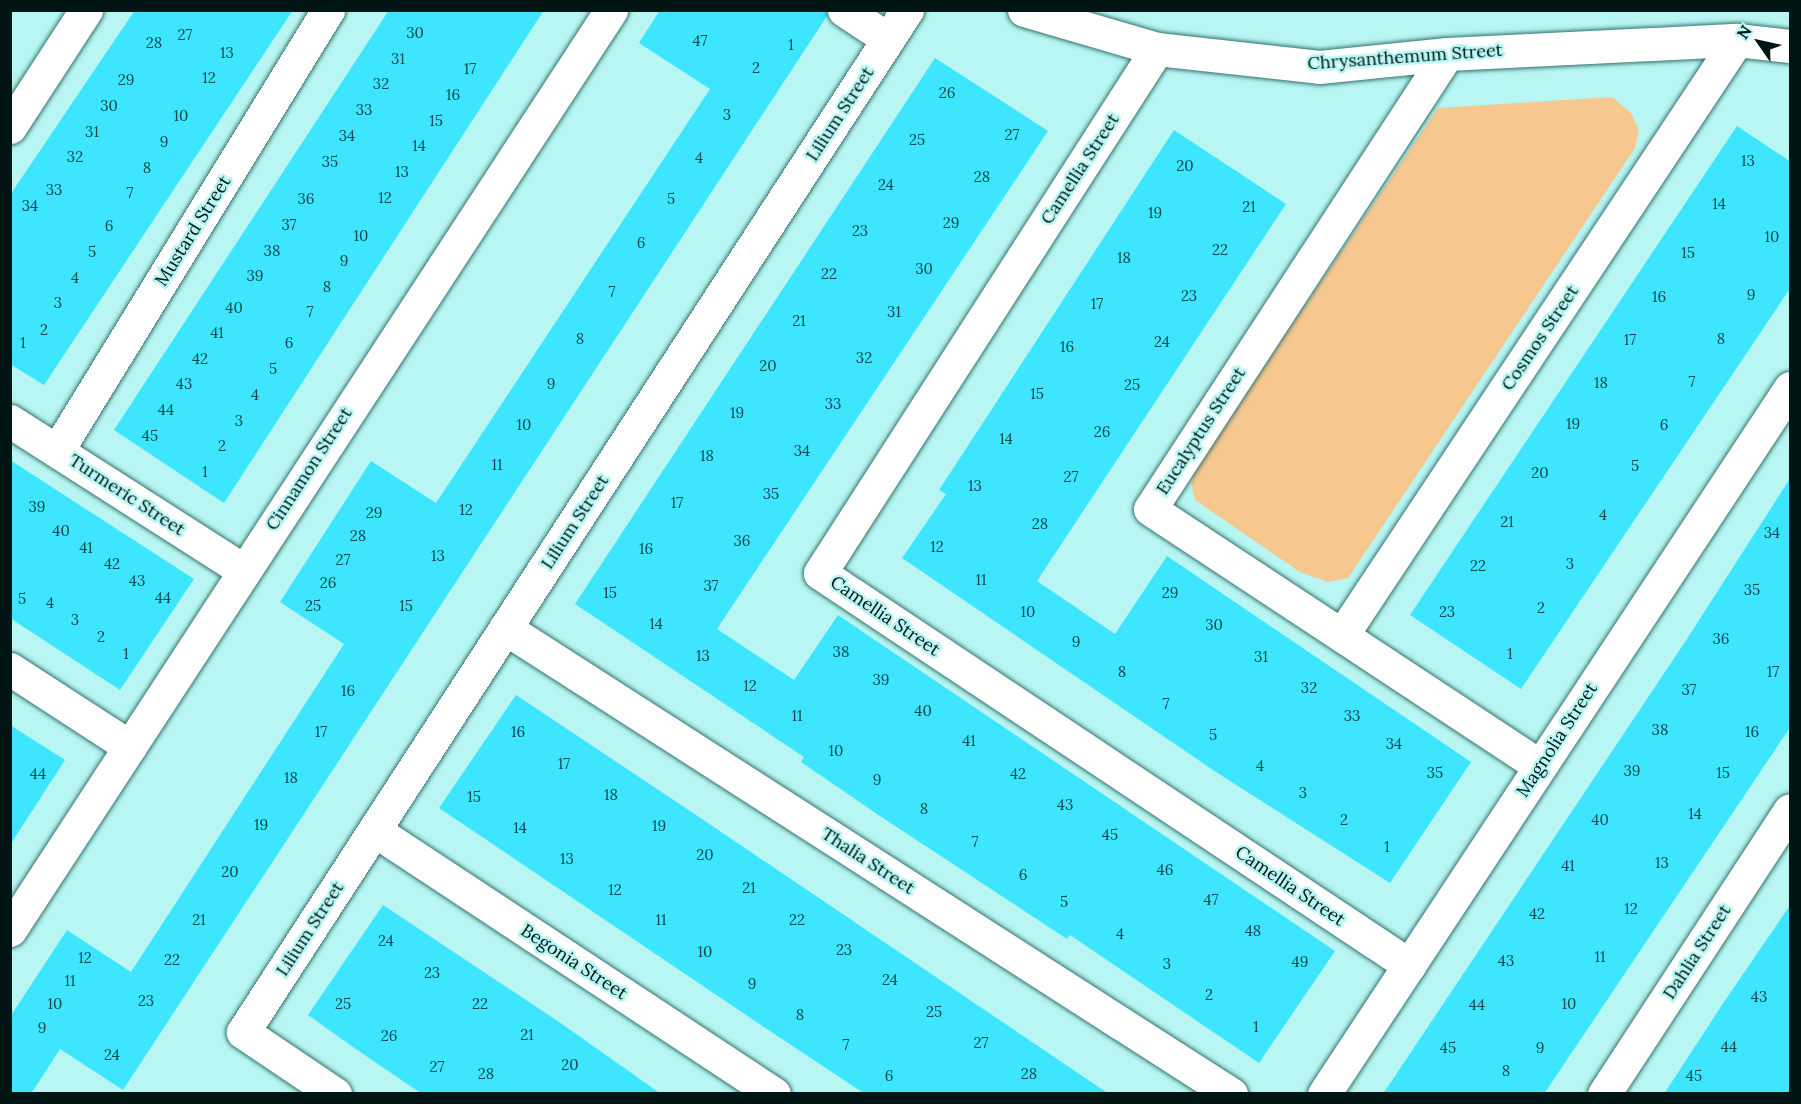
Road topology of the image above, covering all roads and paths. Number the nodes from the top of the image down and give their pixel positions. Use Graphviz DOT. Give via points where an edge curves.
graph roads {
  1 [pos="86,10"];
  2 [pos="328,10"];
  3 [pos="611,10"];
  4 [pos="844,10"];
  5 [pos="907,10"];
  6 [pos="1024,10"];
  7 [pos="888,39"];
  8 [pos="1737,40"];
  9 [pos="1791,46"];
  10 [pos="1157,49"];
  11 [pos="1447,54"];
  12 [pos="10,127"];
  13 [pos="1791,388"];
  14 [pos="10,421"];
  15 [pos="57,451"];
  16 [pos="243,570"];
  17 [pos="506,628"];
  18 [pos="1342,635"];
  19 [pos="10,669"];
  20 [pos="129,747"];
  21 [pos="1540,766"];
  22 [pos="1791,810"];
  23 [pos="374,830"];
  24 [pos="10,930"];
  25 [pos="1409,965"];
  26 [pos="336,1094"];
  27 [pos="774,1094"];
  28 [pos="1231,1094"];
  29 [pos="1324,1094"];
  30 [pos="1604,1094"];
  1 -- 12 [label="street"];
  2 -- 15 [label="street, Mustard Street"];
  3 -- 16 [label="street, Cinnamon Street"];
  4 -- 7 [label="street"];
  5 -- 7 [label="street, Lilium Street"];
  6 -- 10 [label="street, Chrysanthemum Street"];
  7 -- 17 [label="street, Lilium Street"];
  8 -- 9 [label="street, Chrysanthemum Street"];
  8 -- 11 [label="street, Chrysanthemum Street"];
  8 -- 18 [label="street, Cosmos Street"];
  10 -- 11 [label="street, Chrysanthemum Street" via="1319,67"];
  10 -- 25 [label="street, Camellia Street" via="820,573"];
  11 -- 18 [label="street, Eucalyptus Street" via="1150,509"];
  13 -- 21 [label="street, Magnolia Street"];
  14 -- 15 [label="street, Turmeric Street"];
  15 -- 16 [label="street, Turmeric Street"];
  16 -- 20 [label="street, Cinnamon Street"];
  17 -- 23 [label="street, Lilium Street"];
  17 -- 28 [label="street, Thalia Street"];
  18 -- 21 [label="street, Eucalyptus Street"];
  19 -- 20 [label="street"];
  20 -- 24 [label="street, Cinnamon Street"];
  21 -- 25 [label="street, Magnolia Street"];
  22 -- 30 [label="street, Dahlia Street"];
  23 -- 26 [label="street, Lilium Street" via="243,1032"];
  23 -- 27 [label="street, Begonia Street"];
  25 -- 29 [label="street, Magnolia Street"];
}
